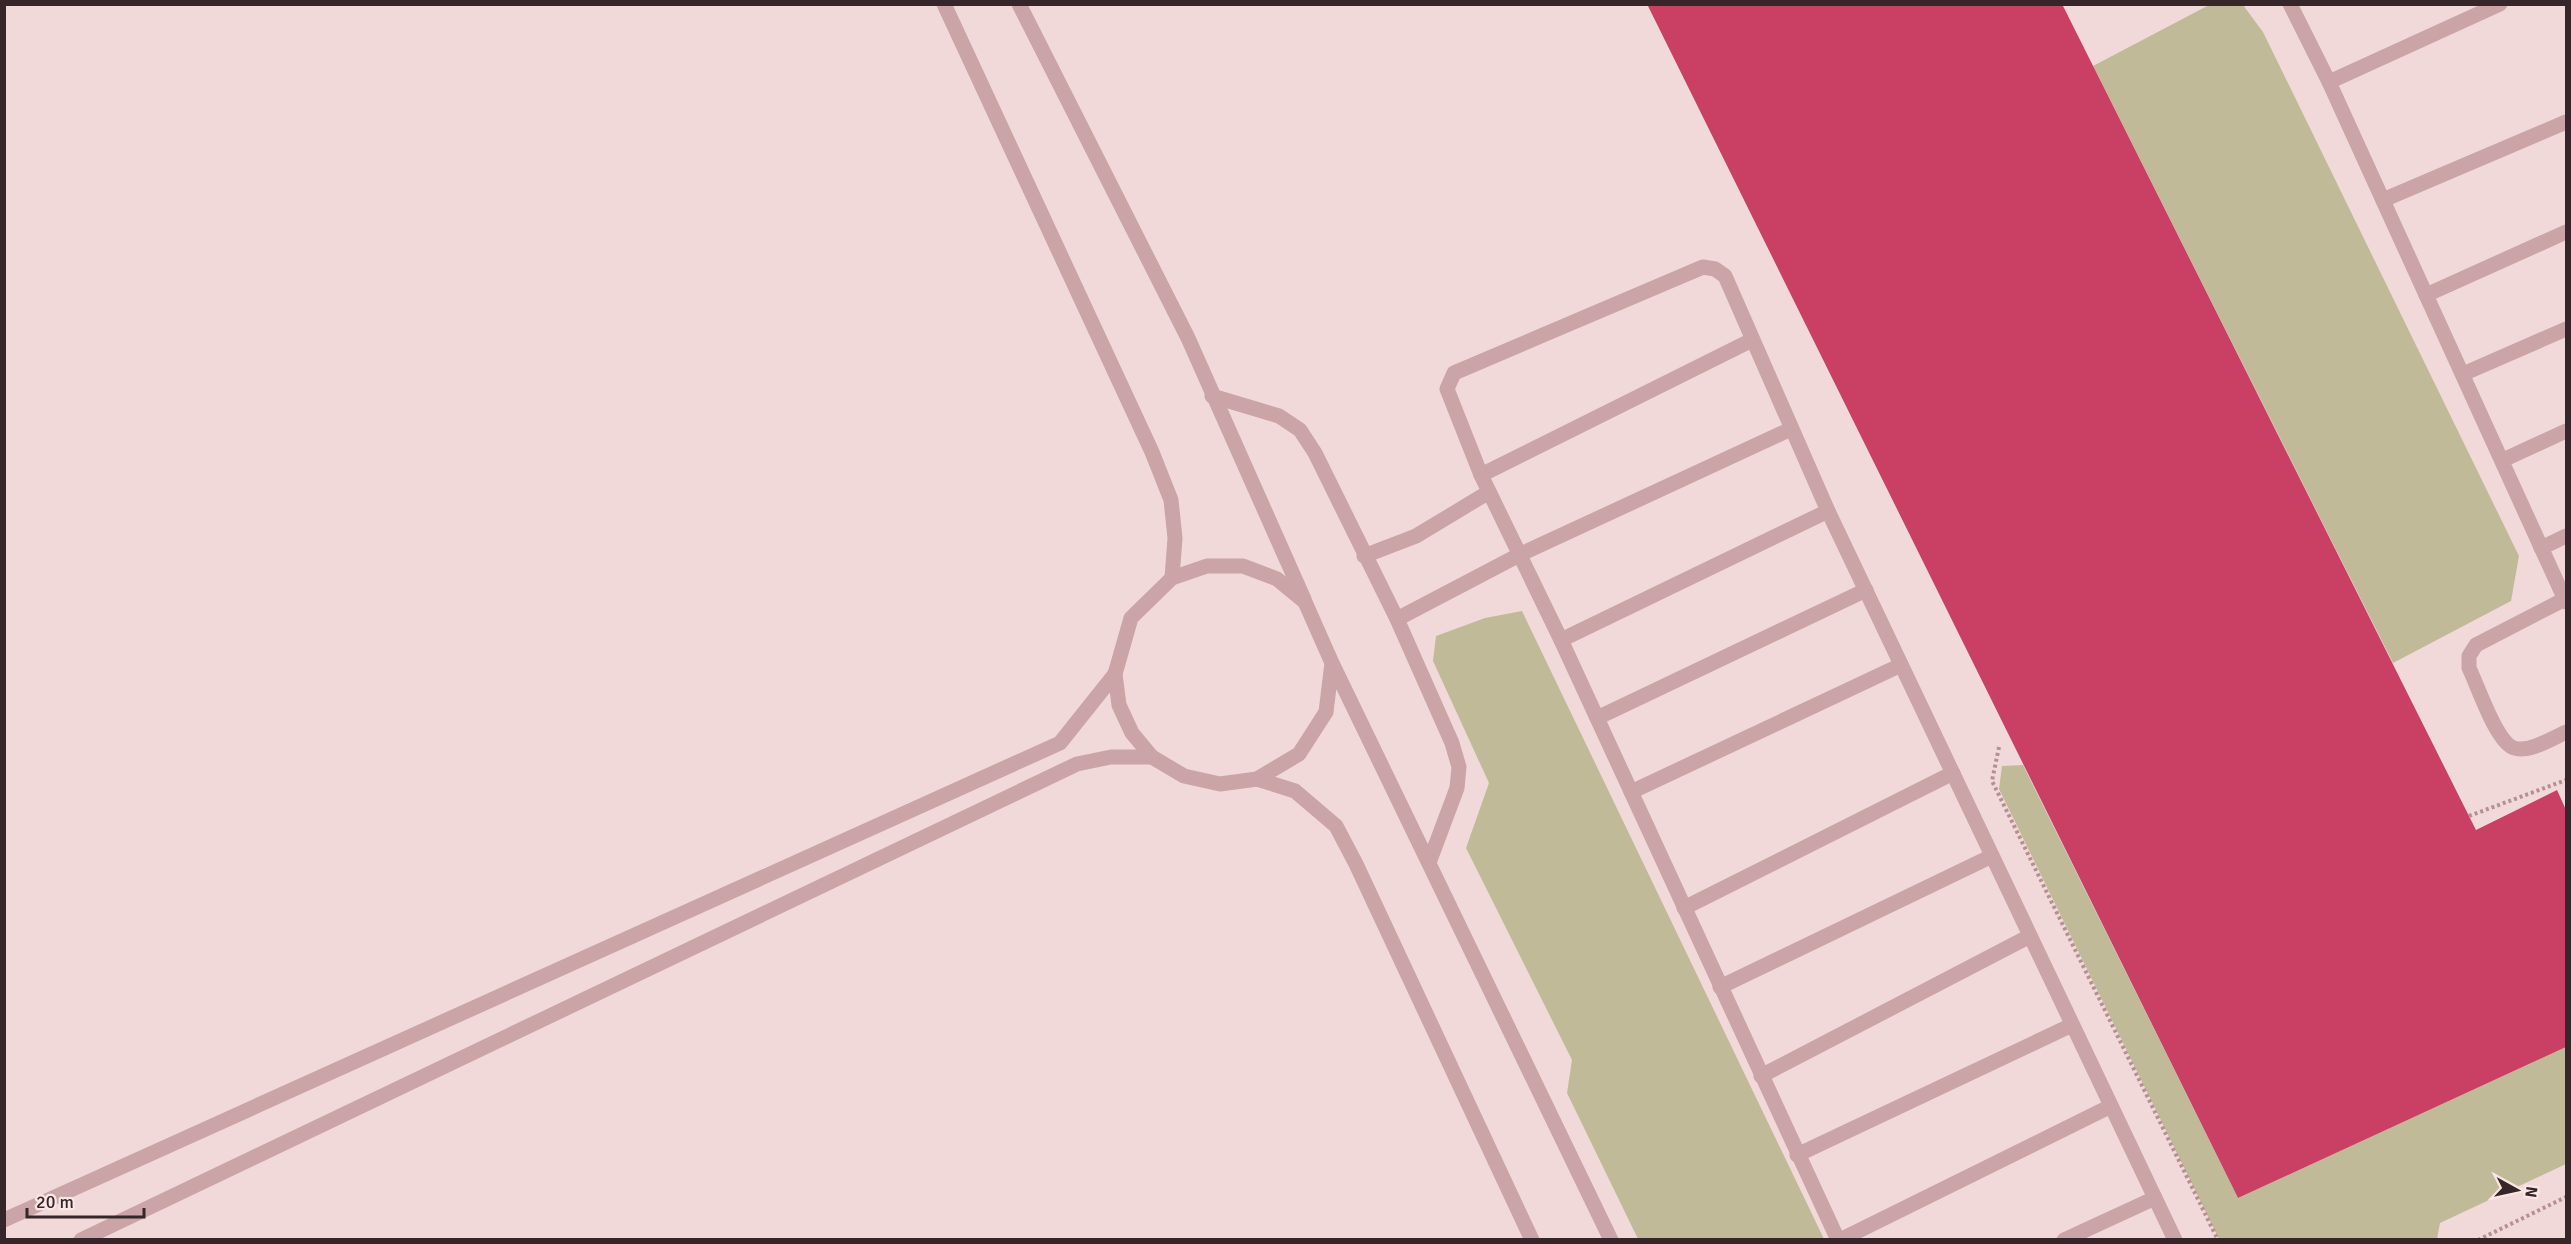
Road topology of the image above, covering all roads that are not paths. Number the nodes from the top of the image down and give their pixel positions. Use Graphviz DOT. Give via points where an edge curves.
graph roads {
  1 [pos="944,4"];
  2 [pos="1019,4"];
  3 [pos="2290,4"];
  4 [pos="2500,4"];
  5 [pos="2329,82"];
  6 [pos="2566,122"];
  7 [pos="2383,200"];
  8 [pos="2566,232"];
  9 [pos="2426,295"];
  10 [pos="2566,328"];
  11 [pos="1752,340"];
  12 [pos="2463,374"];
  13 [pos="1212,396"];
  14 [pos="1791,429"];
  15 [pos="2566,431"];
  16 [pos="2503,460"];
  17 [pos="1481,475"];
  18 [pos="1489,492"];
  19 [pos="1828,511"];
  20 [pos="2566,536"];
  21 [pos="2541,548"];
  22 [pos="1521,554"];
  23 [pos="1364,556"];
  24 [pos="1172,578"];
  25 [pos="1866,590"];
  26 [pos="2566,600"];
  27 [pos="1305,602"];
  28 [pos="1396,619"];
  29 [pos="1561,640"];
  30 [pos="1332,663"];
  31 [pos="1901,665"];
  32 [pos="1115,674"];
  33 [pos="1597,718"];
  34 [pos="2566,732"];
  35 [pos="1152,757"];
  36 [pos="1953,773"];
  37 [pos="1257,779"];
  38 [pos="1631,792"];
  39 [pos="1992,856"];
  40 [pos="1430,860"];
  41 [pos="1684,908"];
  42 [pos="2030,936"];
  43 [pos="1720,987"];
  44 [pos="2072,1025"];
  45 [pos="1761,1076"];
  46 [pos="2111,1106"];
  47 [pos="1797,1155"];
  48 [pos="2155,1198"];
  49 [pos="4,1220"];
  50 [pos="81,1239"];
  51 [pos="1532,1239"];
  52 [pos="1611,1239"];
  53 [pos="1839,1239"];
  54 [pos="2064,1239"];
  55 [pos="2175,1239"];
  1 -- 24 [label="street" via="1152,452 1171,500 1175,538"];
  2 -- 13 [label="street" via="1188,338"];
  3 -- 5 [label="street"];
  4 -- 5 [label="street"];
  5 -- 7 [label="street"];
  6 -- 7 [label="street"];
  7 -- 9 [label="street"];
  8 -- 9 [label="street"];
  9 -- 12 [label="street"];
  10 -- 12 [label="street"];
  11 -- 14 [label="street"];
  11 -- 17 [label="street"];
  11 -- 17 [label="street" via="1725,276 1703,267 1454,373 1447,389"];
  12 -- 16 [label="street"];
  13 -- 23 [label="street" via="1279,416 1300,430"];
  13 -- 27 [label="street"];
  14 -- 19 [label="street"];
  14 -- 22 [label="street"];
  15 -- 16 [label="street"];
  16 -- 21 [label="street"];
  17 -- 18 [label="street"];
  18 -- 22 [label="street"];
  18 -- 23 [label="street" via="1416,536"];
  19 -- 25 [label="street"];
  19 -- 29 [label="street"];
  20 -- 21 [label="street"];
  21 -- 26 [label="street"];
  22 -- 28 [label="street"];
  22 -- 29 [label="street"];
  23 -- 28 [label="street"];
  24 -- 27 [label="street" via="1207,566 1243,567 1277,579"];
  24 -- 32 [label="street" via="1131,618"];
  25 -- 31 [label="street"];
  25 -- 33 [label="street"];
  26 -- 34 [label="street" via="2476,645 2469,656 2469,668 2503,741 2515,748 2527,748"];
  27 -- 30 [label="street"];
  28 -- 40 [label="street" via="1459,767 1457,788"];
  29 -- 33 [label="street"];
  30 -- 37 [label="street" via="1326,712 1321,720 1299,754"];
  30 -- 40 [label="street"];
  31 -- 36 [label="street"];
  31 -- 38 [label="street"];
  32 -- 35 [label="street" via="1119,705 1132,733"];
  32 -- 49 [label="street" via="1060,743"];
  33 -- 38 [label="street"];
  35 -- 37 [label="street" via="1184,776 1220,784"];
  35 -- 50 [label="street" via="1111,757 1077,764"];
  36 -- 39 [label="street"];
  36 -- 41 [label="street"];
  37 -- 51 [label="street" via="1296,791 1336,826"];
  38 -- 41 [label="street"];
  39 -- 42 [label="street"];
  39 -- 43 [label="street"];
  40 -- 52 [label="street"];
  41 -- 43 [label="street"];
  42 -- 44 [label="street"];
  42 -- 45 [label="street"];
  43 -- 45 [label="street"];
  44 -- 46 [label="street"];
  44 -- 47 [label="street"];
  45 -- 47 [label="street"];
  46 -- 48 [label="street"];
  46 -- 53 [label="street"];
  47 -- 53 [label="street"];
  48 -- 54 [label="street"];
  48 -- 55 [label="street"];
}
